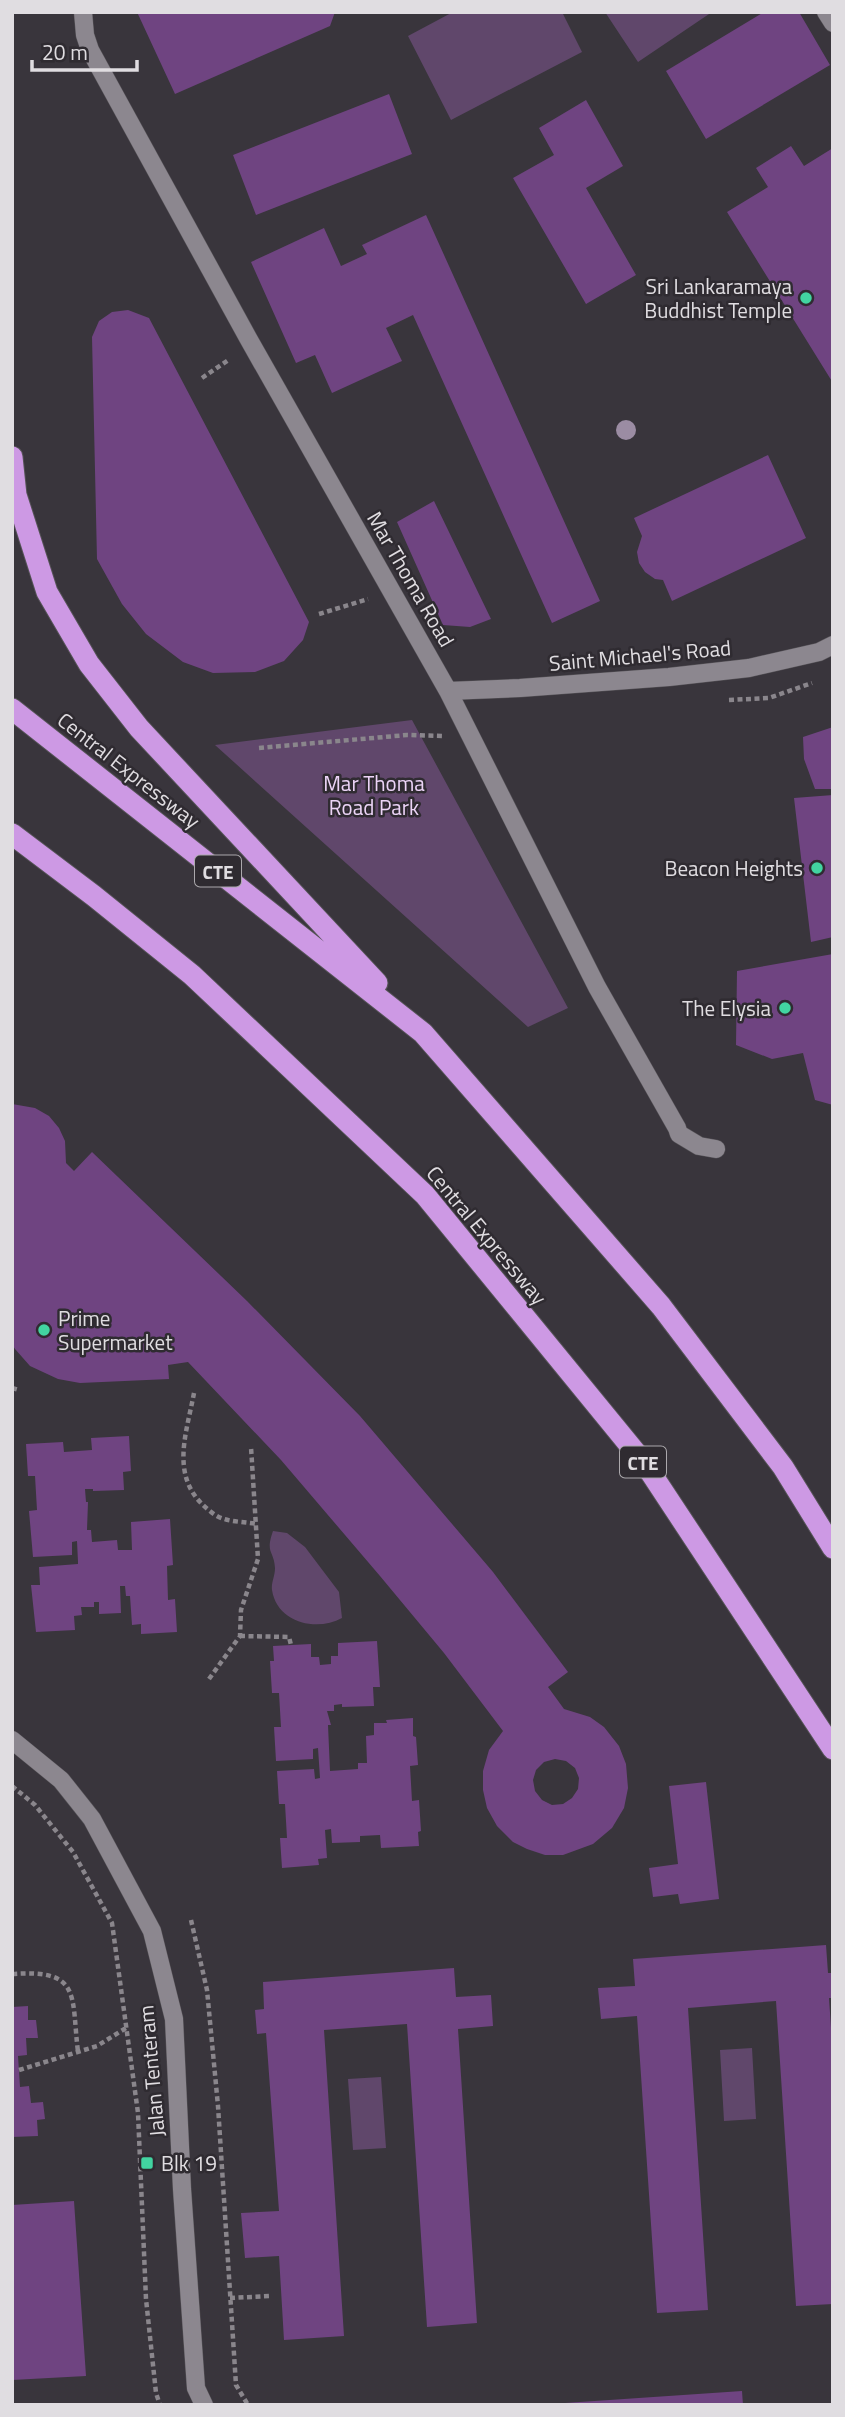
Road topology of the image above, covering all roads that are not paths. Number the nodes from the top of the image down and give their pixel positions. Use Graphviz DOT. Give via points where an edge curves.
graph roads {
  1 [pos="83,12"];
  2 [pos="826,12"];
  3 [pos="833,23"];
  4 [pos="12,457"];
  5 [pos="833,645"];
  6 [pos="448,691"];
  7 [pos="12,709"];
  8 [pos="12,834"];
  9 [pos="423,1033"];
  10 [pos="716,1149"];
  11 [pos="833,1548"];
  12 [pos="12,1740"];
  13 [pos="833,1749"];
  14 [pos="204,2405"];
  1 -- 6 [label="street, Mar Thoma Road" via="85,35 96,62"];
  2 -- 3 [label="street"];
  4 -- 9 [label="highway" via="16,495 47,593 89,664 139,728"];
  5 -- 6 [label="street, Saint Michael's Road" via="749,668"];
  6 -- 10 [label="street, Mar Thoma Road" via="597,987 679,1134 699,1146"];
  7 -- 9 [label="highway, Central Expressway / CTE"];
  8 -- 13 [label="highway, Central Expressway / CTE" via="192,975 425,1195 645,1464"];
  9 -- 11 [label="highway, Central Expressway / CTE" via="661,1306 783,1467"];
  12 -- 14 [label="street, Jalan Tenteram" via="61,1780 92,1819 152,1931 174,2019 196,2388"];
}
